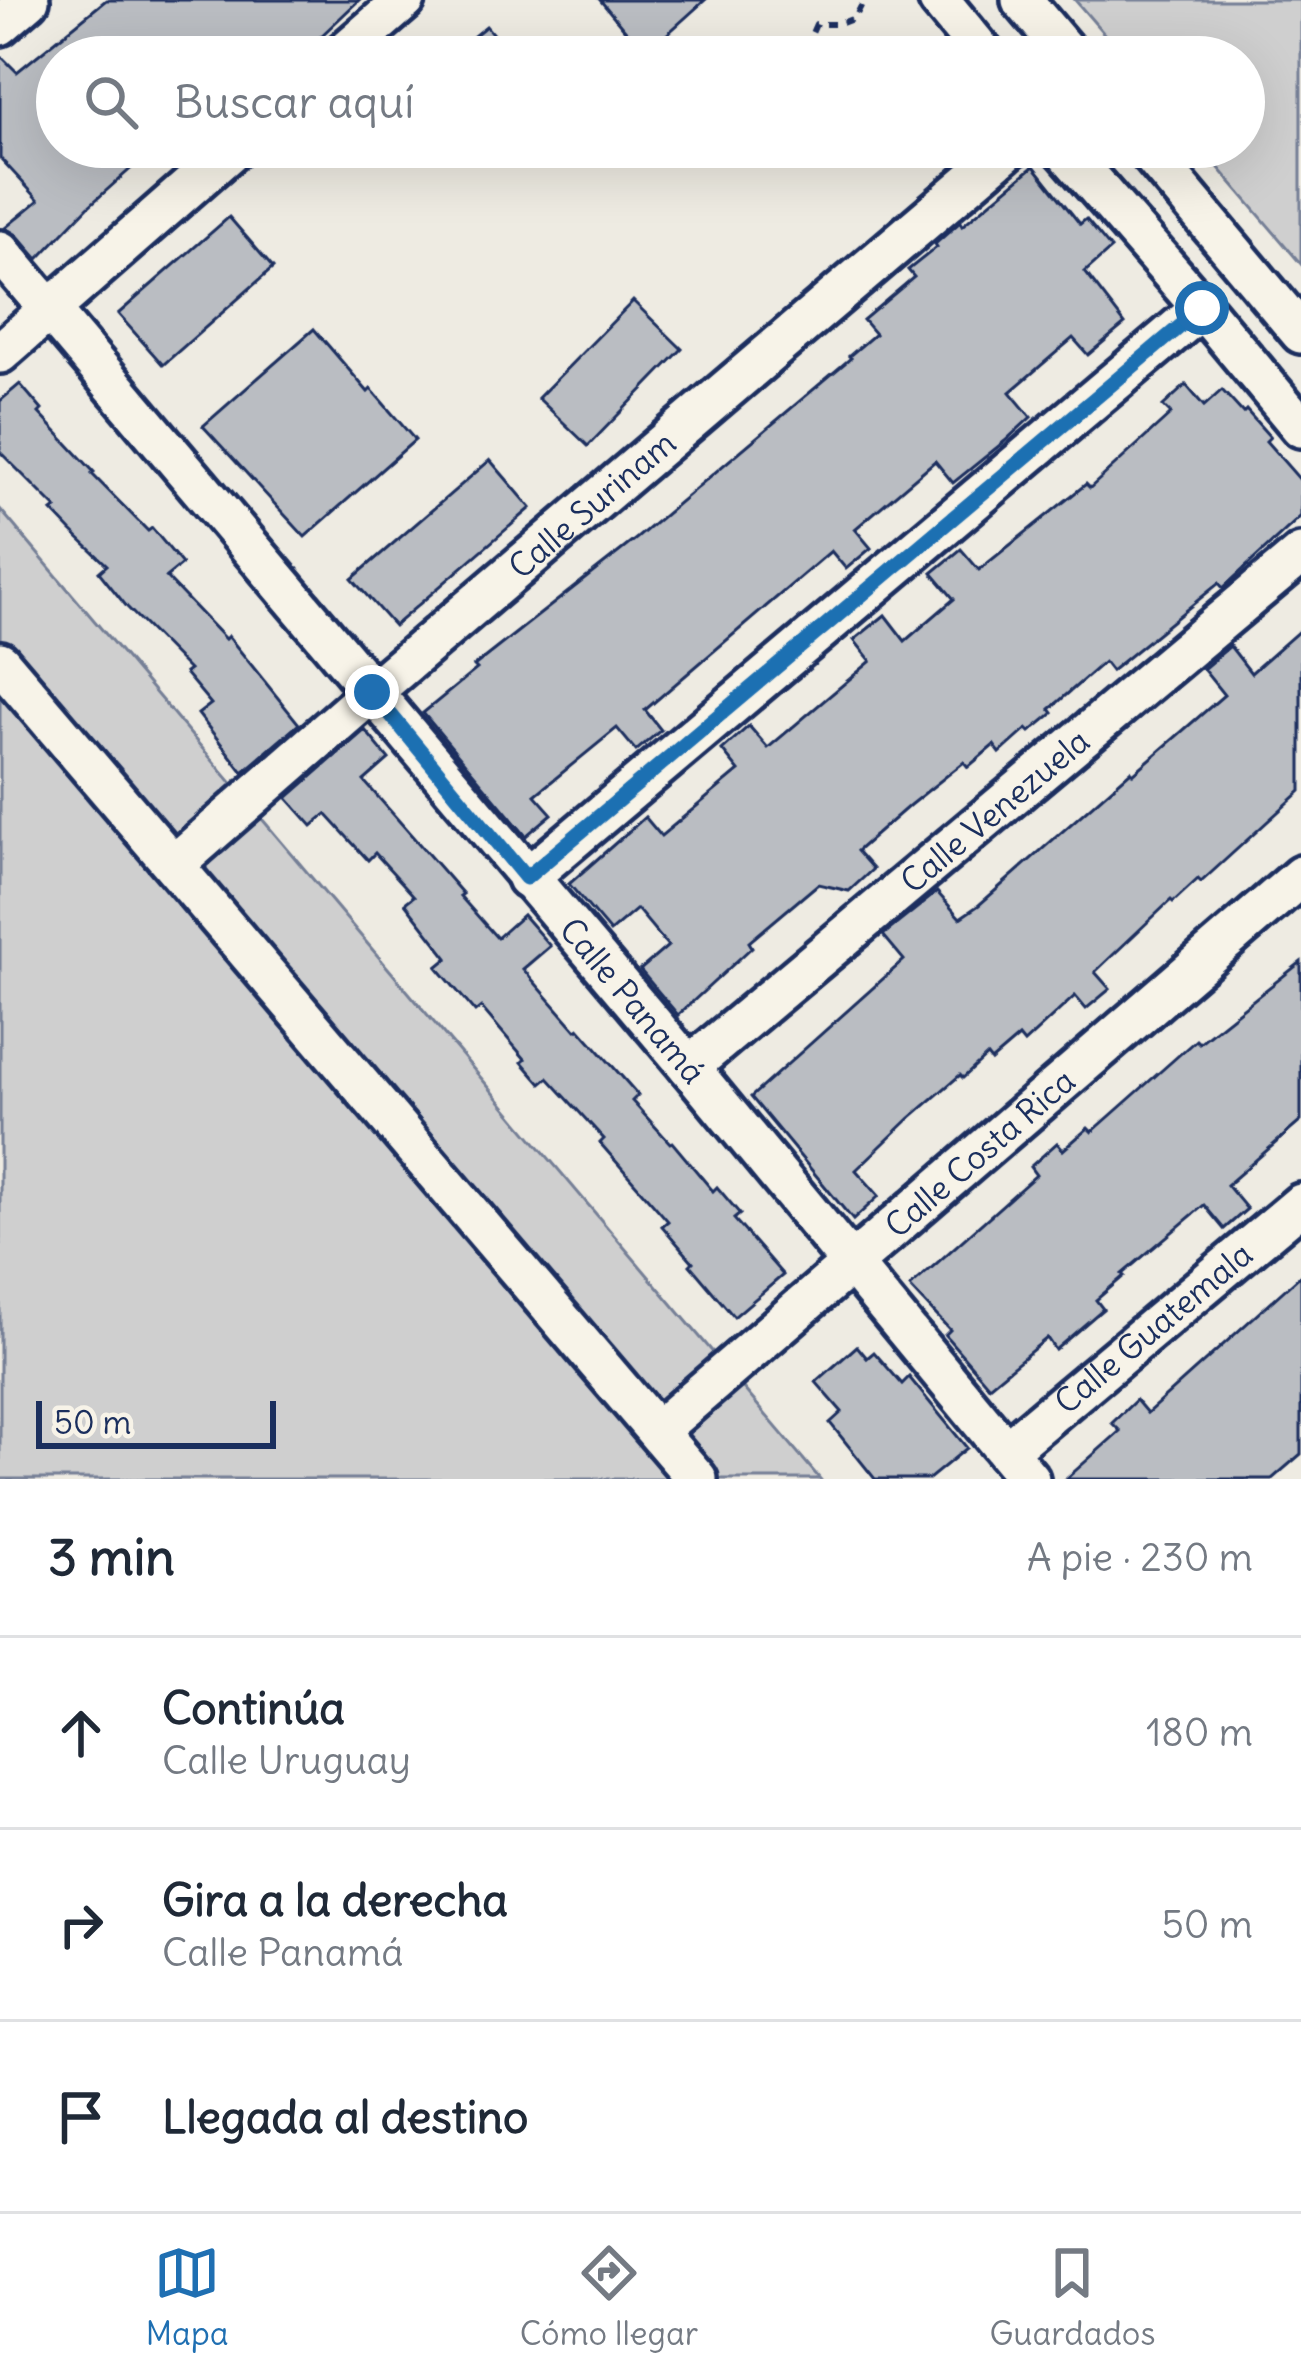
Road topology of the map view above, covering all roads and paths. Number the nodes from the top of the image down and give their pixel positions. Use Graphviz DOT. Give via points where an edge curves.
graph roads {
  1 [pos="29,0"];
  2 [pos="405,0"];
  3 [pos="864,0"];
  4 [pos="939,0"];
  5 [pos="1022,0"];
  6 [pos="0,25"];
  7 [pos="363,36"];
  8 [pos="811,36"];
  9 [pos="969,36"];
  10 [pos="1052,36"];
  11 [pos="211,168"];
  12 [pos="986,168"];
  13 [pos="1080,168"];
  14 [pos="1163,168"];
  15 [pos="0,251"];
  16 [pos="1202,308"];
  17 [pos="49,309"];
  18 [pos="1301,334"];
  19 [pos="0,353"];
  20 [pos="1301,427"];
  21 [pos="1301,554"];
  22 [pos="0,662"];
  23 [pos="372,692"];
  24 [pos="174,865"];
  25 [pos="1301,876"];
  26 [pos="526,878"];
  27 [pos="689,1067"];
  28 [pos="1301,1204"];
  29 [pos="851,1262"];
  30 [pos="657,1431"];
  31 [pos="1017,1465"];
  32 [pos="697,1479"];
  1 -- 6 [label="street"];
  2 -- 7 [label="street"];
  3 -- 8 [label="path" via="855,18 816,24"];
  4 -- 9 [label="street"];
  5 -- 10 [label="street"];
  11 -- 17 [label="street"];
  12 -- 23 [label="street, Calle Surinam"];
  13 -- 16 [label="street"];
  14 -- 18 [label="street"];
  15 -- 17 [label="street, Calle Panamá"];
  16 -- 20 [label="street"];
  16 -- 26 [label="street"];
  17 -- 19 [label="street"];
  17 -- 23 [label="street, Calle Panamá"];
  21 -- 27 [label="street, Calle Venezuela"];
  22 -- 24 [label="street"];
  23 -- 24 [label="street, Calle Surinam"];
  23 -- 26 [label="street, Calle Panamá"];
  24 -- 30 [label="street"];
  25 -- 29 [label="street, Calle Costa Rica"];
  26 -- 27 [label="street, Calle Panamá"];
  27 -- 29 [label="street, Calle Panamá"];
  28 -- 31 [label="street, Calle Guatemala"];
  29 -- 30 [label="street, Calle Costa Rica"];
  29 -- 31 [label="street, Calle Panamá"];
  30 -- 32 [label="street"];
}
